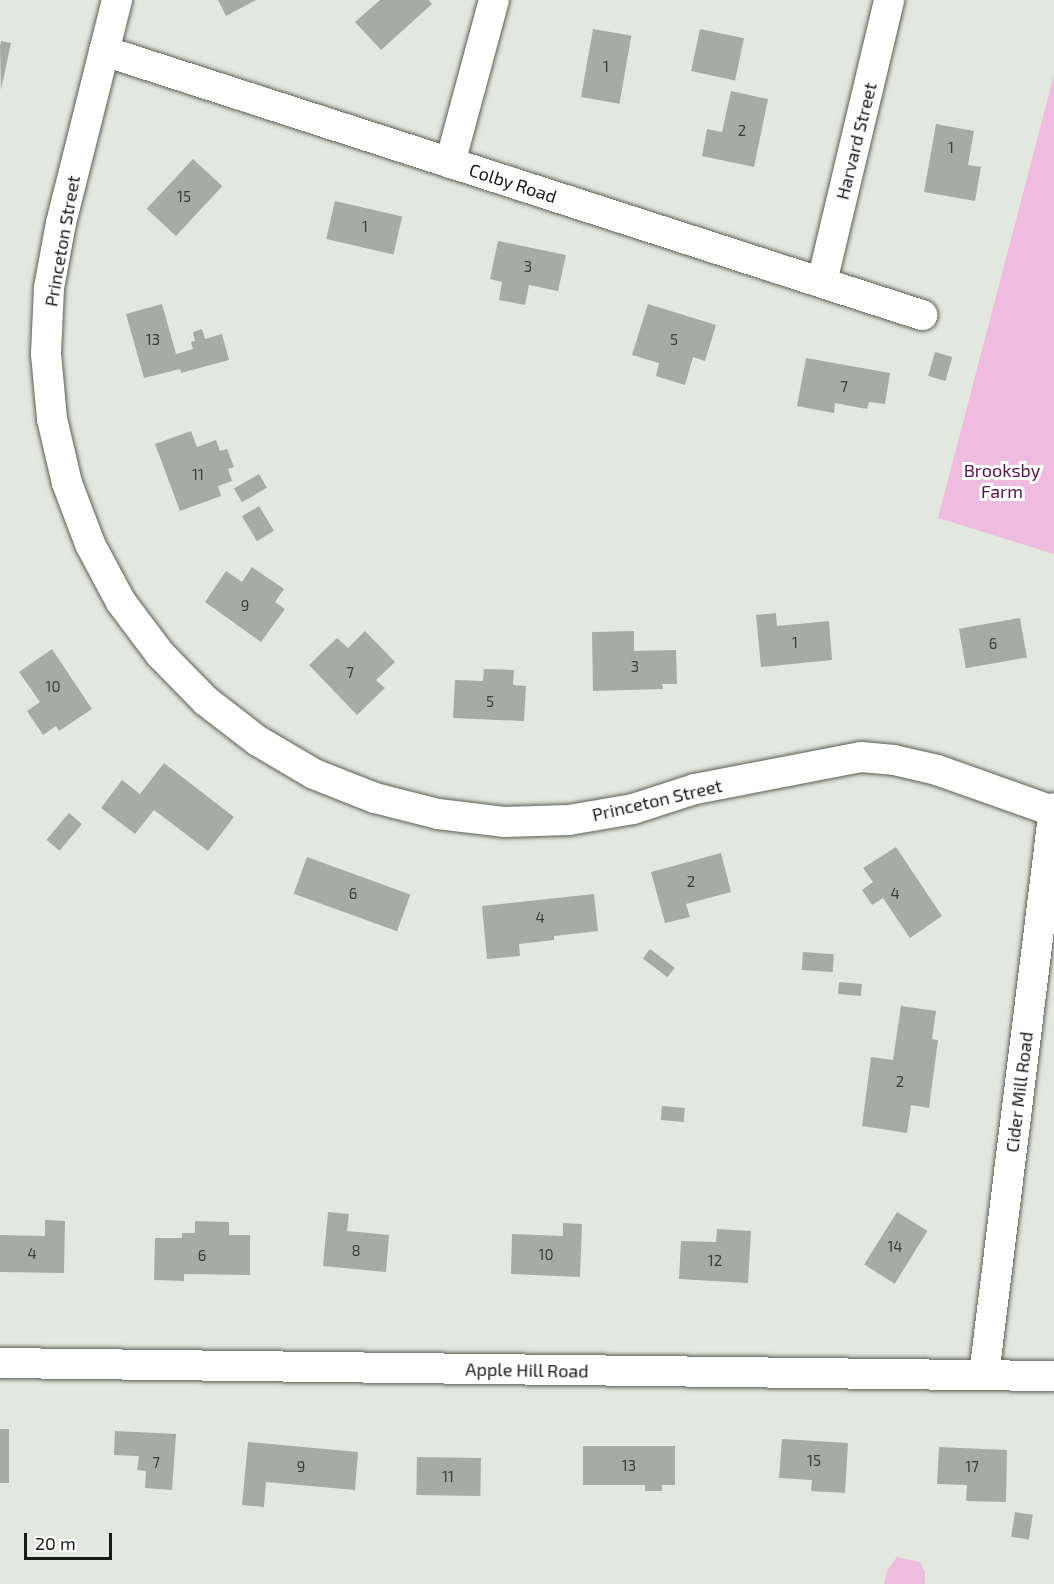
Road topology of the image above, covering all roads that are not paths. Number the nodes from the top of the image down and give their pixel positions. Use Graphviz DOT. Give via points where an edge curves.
graph roads {
  1 [pos="117,0"];
  2 [pos="494,0"];
  3 [pos="890,0"];
  4 [pos="104,51"];
  5 [pos="450,163"];
  6 [pos="822,282"];
  7 [pos="922,315"];
  8 [pos="1054,810"];
  9 [pos="0,1363"];
  10 [pos="984,1375"];
  11 [pos="1054,1376"];
  1 -- 4 [label="street, Princeton Street"];
  2 -- 5 [label="street"];
  3 -- 6 [label="street, Harvard Street"];
  4 -- 5 [label="street, Colby Road"];
  4 -- 8 [label="street, Princeton Street" via="49,288 46,354 52,419 67,483 90,544 121,602 160,654 206,701 258,741 314,774 375,798 438,814 504,822 569,820 633,809 696,789 861,757 937,770"];
  5 -- 6 [label="street, Colby Road"];
  6 -- 7 [label="street, Colby Road"];
  8 -- 10 [label="street, Cider Mill Road"];
  9 -- 10 [label="street, Apple Hill Road"];
  10 -- 11 [label="street, Apple Hill Road"];
}
